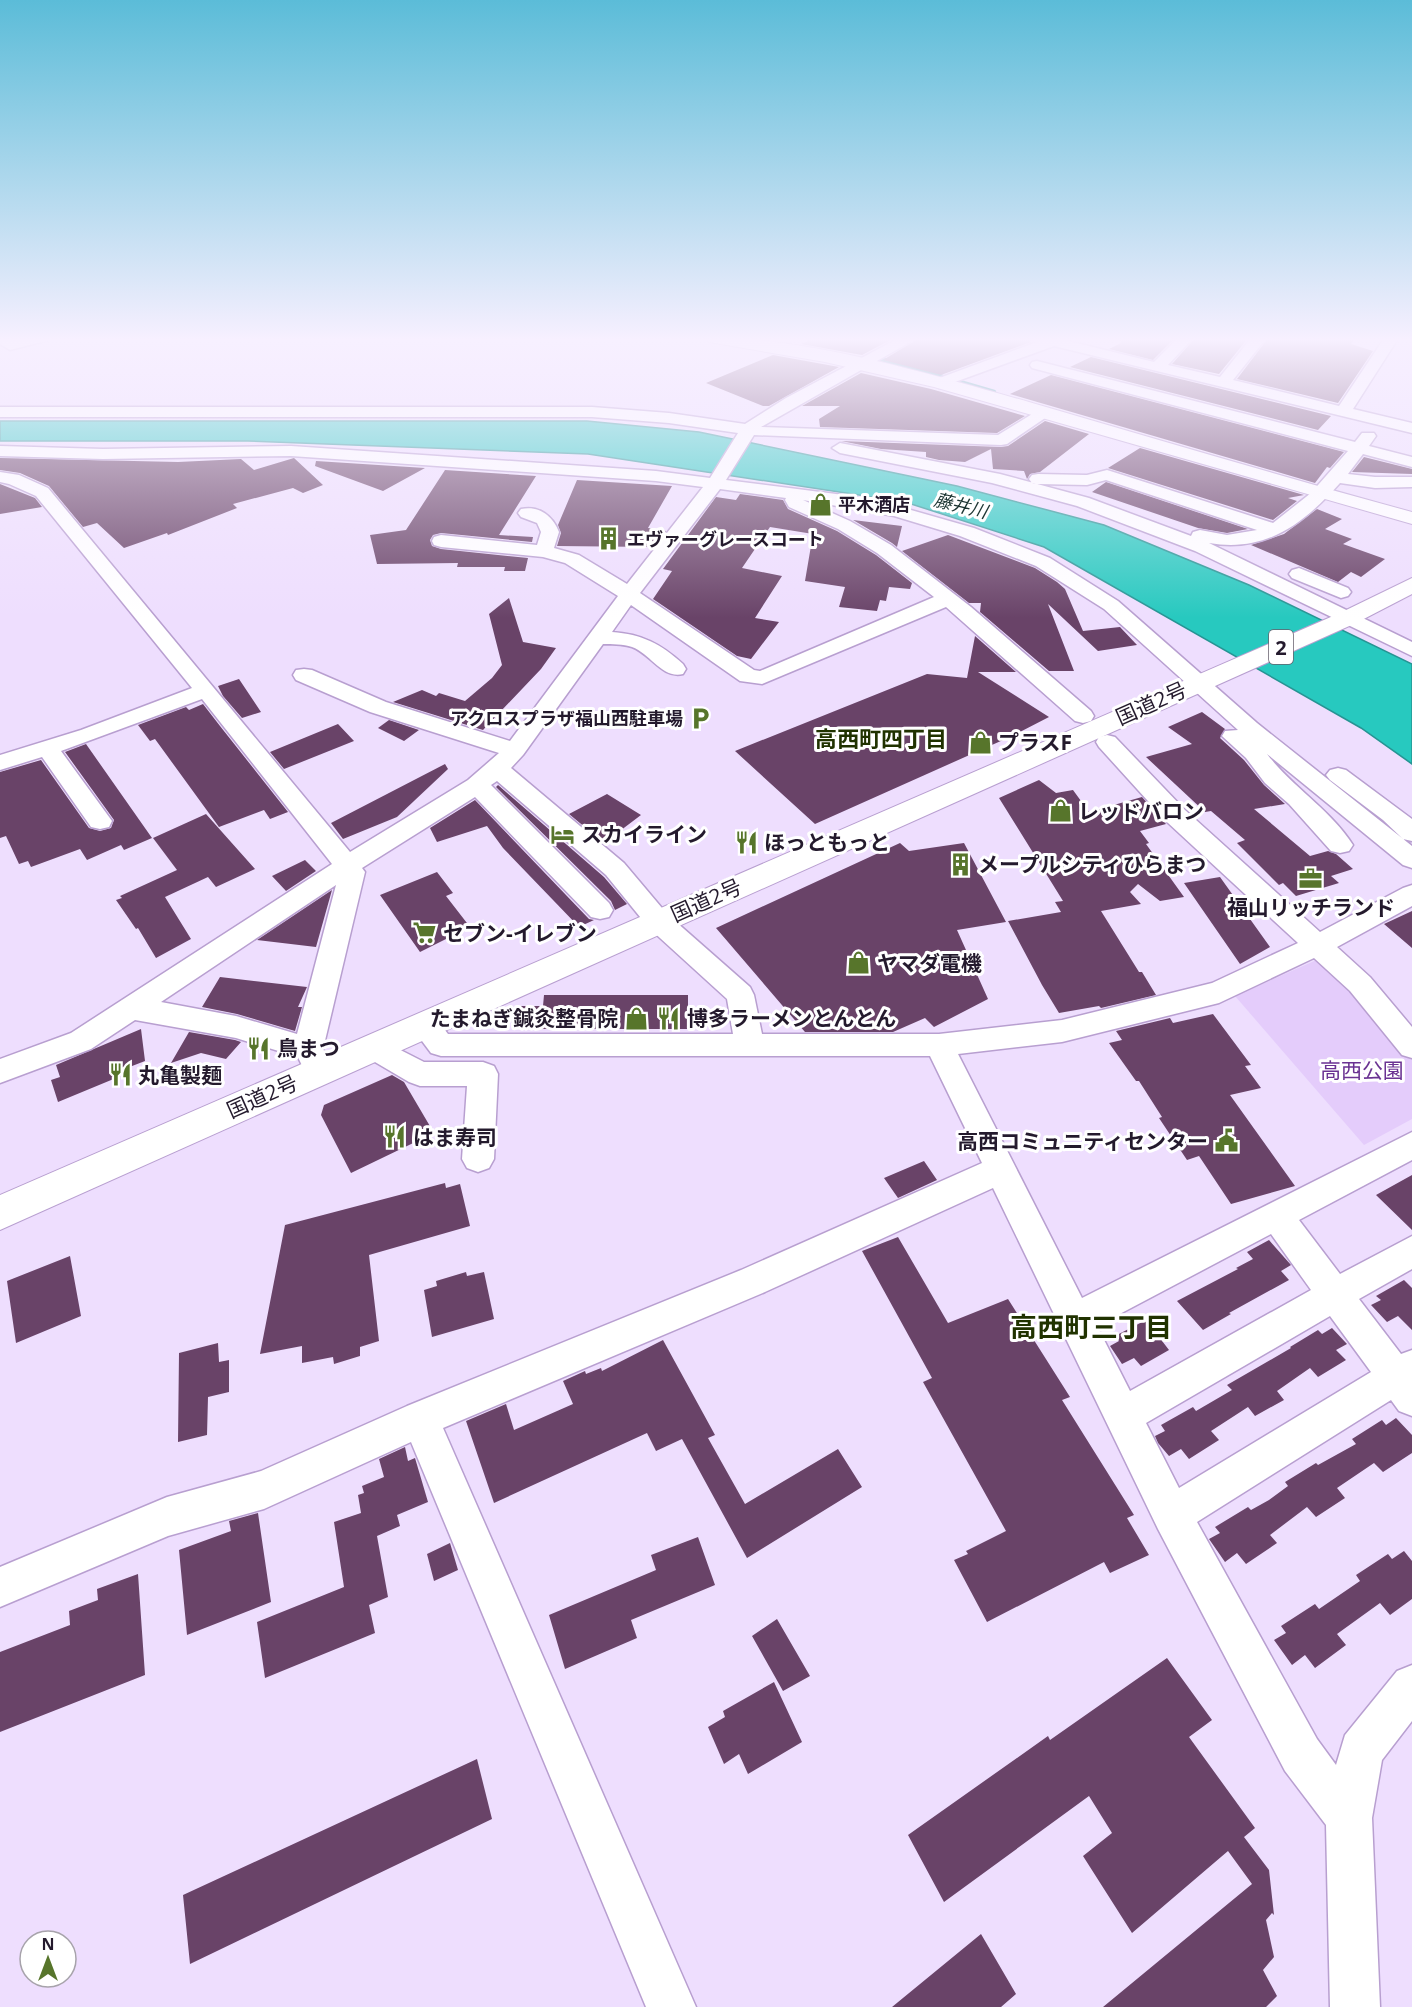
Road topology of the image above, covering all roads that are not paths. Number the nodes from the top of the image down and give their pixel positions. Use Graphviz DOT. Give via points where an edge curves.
graph roads {
  1 [pos="745,431"];
  2 [pos="1016,431"];
  3 [pos="1101,431"];
  4 [pos="1289,431"];
  5 [pos="1372,431"];
  6 [pos="753,432"];
  7 [pos="1359,449"];
  8 [pos="0,450"];
  9 [pos="1412,462"];
  10 [pos="0,477"];
  11 [pos="1338,477"];
  12 [pos="1007,479"];
  13 [pos="717,481"];
  14 [pos="1412,482"];
  15 [pos="791,492"];
  16 [pos="1321,494"];
  17 [pos="527,513"];
  18 [pos="1412,518"];
  19 [pos="1149,526"];
  20 [pos="1276,530"];
  21 [pos="441,541"];
  22 [pos="1230,542"];
  23 [pos="544,551"];
  24 [pos="1412,585"];
  25 [pos="1341,592"];
  26 [pos="629,594"];
  27 [pos="946,599"];
  28 [pos="1348,618"];
  29 [pos="597,638"];
  30 [pos="1412,650"];
  31 [pos="675,669"];
  32 [pos="304,675"];
  33 [pos="1209,686"];
  34 [pos="206,690"];
  35 [pos="1083,716"];
  36 [pos="1231,735"];
  37 [pos="1107,742"];
  38 [pos="1262,748"];
  39 [pos="48,749"];
  40 [pos="515,750"];
  41 [pos="0,763"];
  42 [pos="497,769"];
  43 [pos="476,786"];
  44 [pos="100,821"];
  45 [pos="1412,832"];
  46 [pos="1340,845"];
  47 [pos="1412,859"];
  48 [pos="345,867"];
  49 [pos="1412,894"];
  50 [pos="600,910"];
  51 [pos="658,921"];
  52 [pos="1318,945"];
  53 [pos="131,1008"];
  54 [pos="424,1025"];
  55 [pos="750,1045"];
  56 [pos="939,1045"];
  57 [pos="374,1047"];
  58 [pos="1412,1047"];
  59 [pos="313,1060"];
  60 [pos="0,1071"];
  61 [pos="1412,1145"];
  62 [pos="478,1159"];
  63 [pos="1002,1169"];
  64 [pos="0,1213"];
  65 [pos="1276,1215"];
  66 [pos="1412,1251"];
  67 [pos="1336,1296"];
  68 [pos="1076,1319"];
  69 [pos="1407,1380"];
  70 [pos="1124,1415"];
  71 [pos="420,1419"];
  72 [pos="1172,1515"];
  73 [pos="0,1587"];
  74 [pos="1412,1686"];
  75 [pos="1348,1818"];
  76 [pos="671,2007"];
  77 [pos="1355,2007"];
  1 -- 6 [label="street"];
  2 -- 6 [label="street" via="1001,440"];
  3 -- 16 [label="main road"];
  4 -- 7 [label="street"];
  5 -- 7 [label="street"];
  6 -- 12 [label="street"];
  6 -- 13 [label="street"];
  7 -- 9 [label="street"];
  7 -- 11 [label="street"];
  8 -- 13 [label="street" via="103,454 291,451"];
  10 -- 34 [label="street" via="42,492"];
  11 -- 14 [label="street" via="1368,483"];
  11 -- 16 [label="street"];
  12 -- 19 [label="street"];
  12 -- 20 [label="street" via="1087,480 1107,475"];
  13 -- 15 [label="street"];
  13 -- 26 [label="street"];
  15 -- 27 [label="street" via="795,503 884,549"];
  15 -- 33 [label="street" via="897,511 967,532 1043,562 1111,605"];
  16 -- 18 [label="main road"];
  16 -- 20 [label="street"];
  17 -- 23 [label="street" via="545,520 550,532"];
  19 -- 22 [label="street" via="1163,525 1220,543"];
  19 -- 28 [label="street" via="1202,547"];
  20 -- 22 [label="street" via="1251,541"];
  21 -- 23 [label="street"];
  22 -- 25 [label="street" via="1233,547"];
  23 -- 26 [label="street" via="572,559"];
  24 -- 28 [label="main road, 国道2号 / 2"];
  26 -- 27 [label="street" via="748,676 762,678"];
  26 -- 29 [label="street"];
  27 -- 35 [label="street"];
  28 -- 30 [label="street"];
  28 -- 33 [label="main road, 国道2号 / 2"];
  29 -- 31 [label="street" via="621,638 649,645"];
  29 -- 40 [label="street"];
  32 -- 40 [label="street" via="378,707"];
  33 -- 38 [label="street"];
  33 -- 45 [label="street"];
  33 -- 51 [label="main road, 国道2号 / 2"];
  34 -- 39 [label="street"];
  34 -- 48 [label="street"];
  36 -- 38 [label="street"];
  37 -- 52 [label="street" via="1176,816"];
  38 -- 46 [label="street" via="1273,778"];
  38 -- 47 [label="street"];
  39 -- 41 [label="street"];
  39 -- 44 [label="street"];
  40 -- 42 [label="street"];
  42 -- 43 [label="street"];
  42 -- 51 [label="street" via="615,869"];
  43 -- 48 [label="street"];
  43 -- 50 [label="street"];
  48 -- 53 [label="street"];
  48 -- 59 [label="street" via="352,872"];
  49 -- 52 [label="street"];
  51 -- 54 [label="main road, 国道2号 / 2"];
  51 -- 55 [label="street" via="740,995"];
  52 -- 56 [label="street" via="1210,994 1062,1031"];
  52 -- 58 [label="street" via="1360,984"];
  53 -- 59 [label="street" via="236,1027"];
  53 -- 60 [label="street" via="81,1041"];
  54 -- 55 [label="street" via="441,1045"];
  54 -- 57 [label="main road, 国道2号 / 2"];
  55 -- 56 [label="street"];
  56 -- 63 [label="street"];
  57 -- 59 [label="main road, 国道2号 / 2"];
  57 -- 62 [label="street" via="420,1074 483,1074"];
  59 -- 64 [label="main road, 国道2号 / 2"];
  61 -- 65 [label="street"];
  63 -- 68 [label="street"];
  63 -- 71 [label="street" via="753,1281"];
  65 -- 67 [label="street"];
  65 -- 68 [label="street"];
  66 -- 67 [label="street"];
  67 -- 69 [label="street"];
  67 -- 70 [label="street"];
  68 -- 70 [label="street"];
  69 -- 72 [label="street"];
  70 -- 72 [label="street"];
  71 -- 73 [label="street" via="264,1490 167,1516"];
  71 -- 76 [label="street"];
  72 -- 75 [label="street" via="1301,1755"];
  74 -- 75 [label="street" via="1361,1752"];
  75 -- 77 [label="street"];
}
